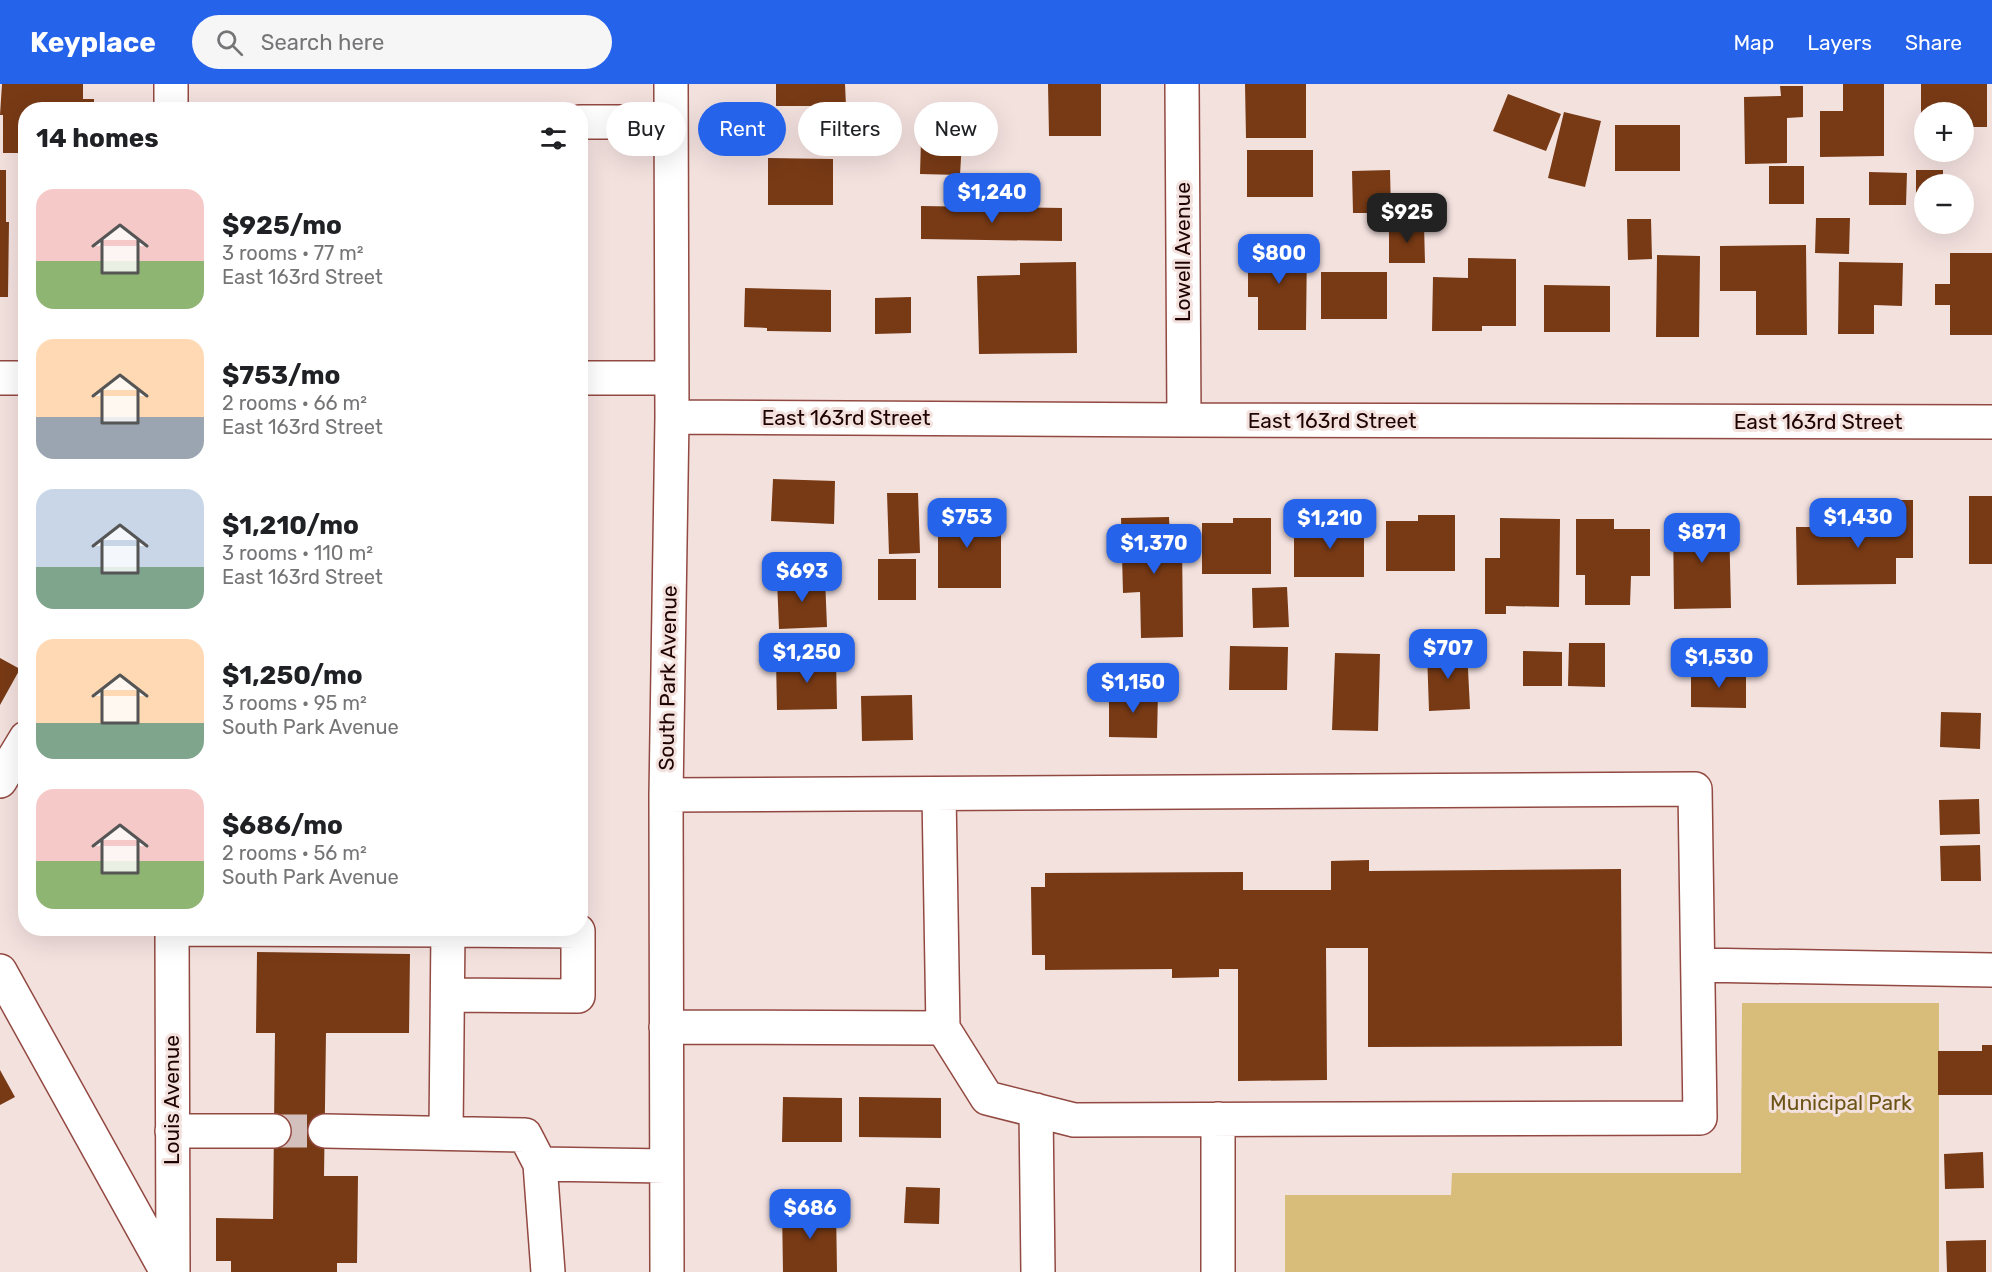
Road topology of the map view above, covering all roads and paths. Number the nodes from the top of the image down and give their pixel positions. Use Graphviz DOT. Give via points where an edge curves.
graph roads {
  1 [pos="171,84"];
  2 [pos="671,84"];
  3 [pos="1182,84"];
  4 [pos="171,102"];
  5 [pos="671,102"];
  6 [pos="588,122"];
  7 [pos="606,122"];
  8 [pos="671,156"];
  9 [pos="0,378"];
  10 [pos="18,378"];
  11 [pos="588,378"];
  12 [pos="671,378"];
  13 [pos="672,417"];
  14 [pos="1184,420"];
  15 [pos="1992,422"];
  16 [pos="18,751"];
  17 [pos="0,781"];
  18 [pos="939,794"];
  19 [pos="666,795"];
  20 [pos="172,936"];
  21 [pos="448,936"];
  22 [pos="578,936"];
  23 [pos="1698,965"];
  24 [pos="1992,970"];
  25 [pos="0,971"];
  26 [pos="448,995"];
  27 [pos="666,1027"];
  28 [pos="943,1028"];
  29 [pos="1036,1110"];
  30 [pos="1218,1119"];
  31 [pos="172,1131"];
  32 [pos="274,1131"];
  33 [pos="325,1131"];
  34 [pos="446,1134"];
  35 [pos="540,1164"];
  36 [pos="666,1166"];
  37 [pos="167,1272"];
  38 [pos="172,1272"];
  39 [pos="548,1272"];
  40 [pos="667,1272"];
  41 [pos="1038,1272"];
  42 [pos="1218,1272"];
  1 -- 4 [label="street"];
  2 -- 5 [label="street, South Park Avenue"];
  3 -- 14 [label="street, Lowell Avenue"];
  6 -- 7 [label="street"];
  8 -- 12 [label="street, South Park Avenue"];
  9 -- 10 [label="street"];
  11 -- 12 [label="street"];
  12 -- 13 [label="street, South Park Avenue"];
  13 -- 14 [label="street, East 163rd Street"];
  13 -- 19 [label="street, South Park Avenue"];
  14 -- 15 [label="street, East 163rd Street"];
  16 -- 17 [label="street"];
  18 -- 19 [label="street"];
  18 -- 23 [label="street" via="1695,789"];
  18 -- 28 [label="street"];
  19 -- 27 [label="street, South Park Avenue"];
  20 -- 31 [label="street, Louis Avenue"];
  21 -- 26 [label="street"];
  22 -- 26 [label="street" via="578,996"];
  23 -- 24 [label="street"];
  23 -- 30 [label="street" via="1700,1118"];
  25 -- 37 [label="street"];
  26 -- 34 [label="street"];
  27 -- 28 [label="street"];
  27 -- 36 [label="street, South Park Avenue"];
  28 -- 29 [label="street" via="987,1098"];
  29 -- 30 [label="street" via="1074,1120"];
  29 -- 41 [label="street"];
  30 -- 42 [label="street"];
  31 -- 32 [label="street"];
  31 -- 38 [label="street, Louis Avenue"];
  33 -- 34 [label="street"];
  34 -- 35 [label="street" via="525,1135"];
  35 -- 36 [label="street"];
  35 -- 39 [label="street"];
  36 -- 40 [label="street, South Park Avenue"];
}
